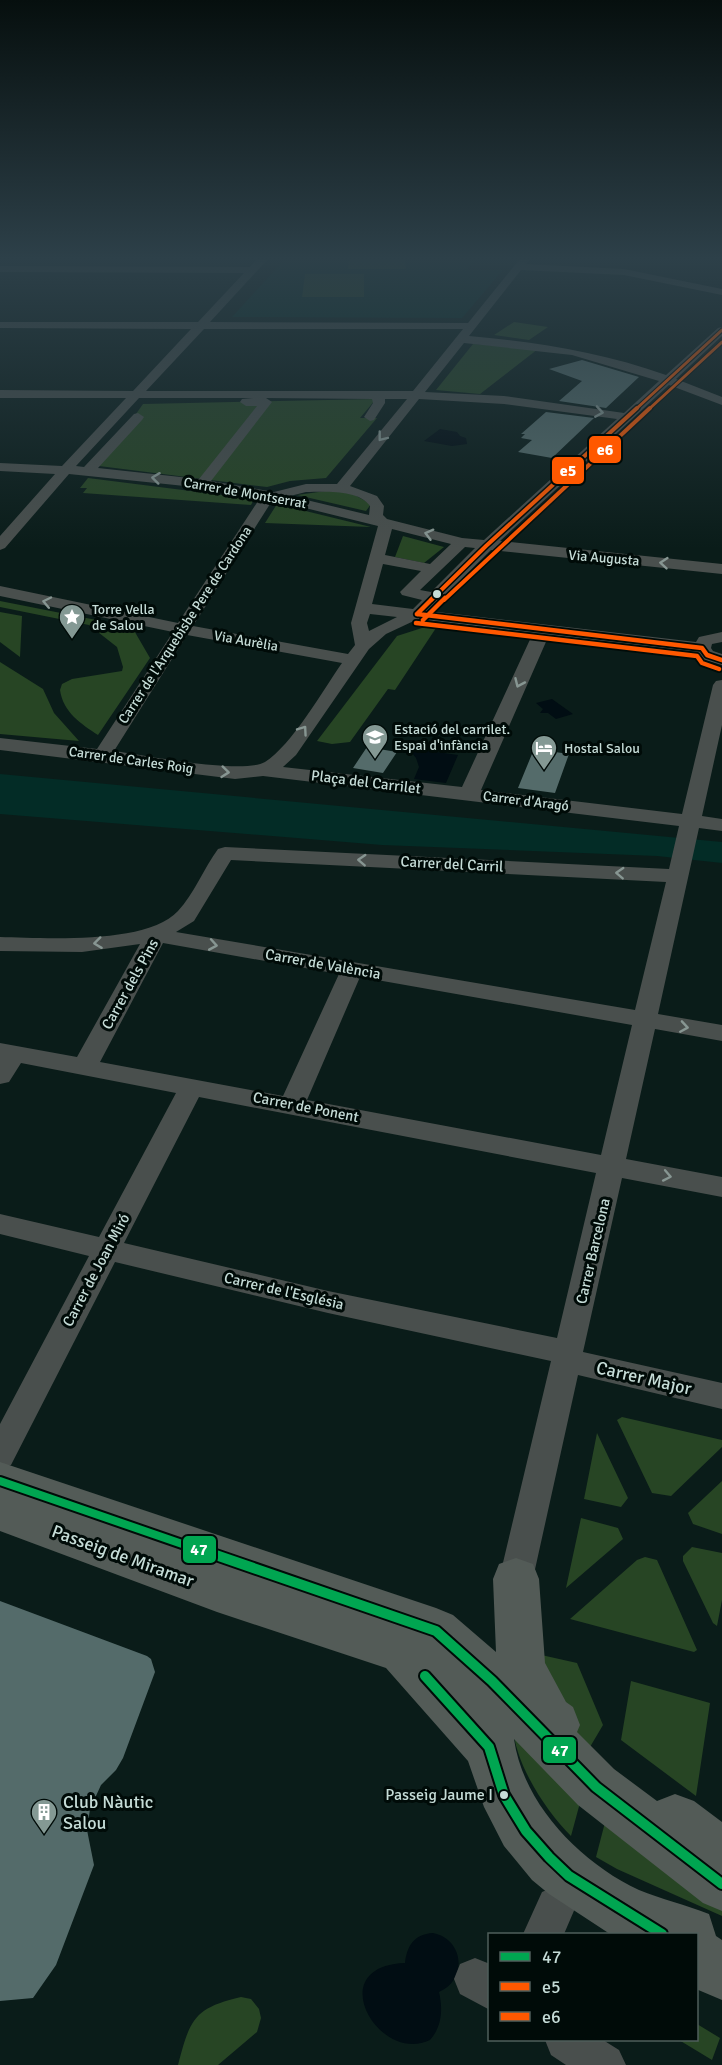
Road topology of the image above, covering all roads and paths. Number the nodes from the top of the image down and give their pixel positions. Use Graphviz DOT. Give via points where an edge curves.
graph roads {
  1 [pos="169,356"];
  2 [pos="446,356"];
  3 [pos="592,356"];
  4 [pos="694,356"];
  5 [pos="668,380"];
  6 [pos="0,394"];
  7 [pos="416,395"];
  8 [pos="134,396"];
  9 [pos="378,400"];
  10 [pos="722,401"];
  11 [pos="408,408"];
  12 [pos="138,417"];
  13 [pos="370,417"];
  14 [pos="628,417"];
  15 [pos="0,467"];
  16 [pos="59,470"];
  17 [pos="88,471"];
  18 [pos="202,484"];
  19 [pos="341,489"];
  20 [pos="275,496"];
  21 [pos="378,520"];
  22 [pos="0,527"];
  23 [pos="462,542"];
  24 [pos="0,545"];
  25 [pos="486,546"];
  26 [pos="377,558"];
  27 [pos="433,569"];
  28 [pos="722,569"];
  29 [pos="0,591"];
  30 [pos="420,594"];
  31 [pos="367,597"];
  32 [pos="417,614"];
  33 [pos="181,629"];
  34 [pos="543,629"];
  35 [pos="722,637"];
  36 [pos="363,645"];
  37 [pos="702,648"];
  38 [pos="352,660"];
  39 [pos="722,660"];
  40 [pos="721,693"];
  41 [pos="0,744"];
  42 [pos="715,751"];
  43 [pos="102,755"];
  44 [pos="263,770"];
  45 [pos="470,794"];
  46 [pos="691,820"];
  47 [pos="722,825"];
  48 [pos="225,853"];
  49 [pos="678,876"];
  50 [pos="156,935"];
  51 [pos="0,944"];
  52 [pos="352,969"];
  53 [pos="645,1020"];
  54 [pos="722,1033"];
  55 [pos="7,1052"];
  56 [pos="85,1066"];
  57 [pos="0,1076"];
  58 [pos="192,1086"];
  59 [pos="292,1105"];
  60 [pos="612,1166"];
  61 [pos="722,1187"];
  62 [pos="0,1224"];
  63 [pos="107,1250"];
  64 [pos="568,1357"];
  65 [pos="722,1396"];
  66 [pos="0,1455"];
  67 [pos="0,1481"];
  68 [pos="52,1498"];
  69 [pos="0,1511"];
  70 [pos="516,1579"];
  71 [pos="247,1599"];
  72 [pos="384,1613"];
  73 [pos="492,1681"];
  74 [pos="489,1747"];
  75 [pos="722,1855"];
  76 [pos="722,1884"];
  77 [pos="646,1924"];
  78 [pos="681,1933"];
  79 [pos="698,1938"];
  80 [pos="722,1946"];
  81 [pos="698,1957"];
  82 [pos="722,1972"];
  83 [pos="568,2041"];
  84 [pos="604,2065"];
  1 -- 8 [label="street"];
  2 -- 7 [label="street"];
  3 -- 5 [label="street"];
  4 -- 5 [label="street"];
  5 -- 10 [label="street"];
  5 -- 14 [label="street"];
  6 -- 8 [label="street"];
  7 -- 9 [label="street"];
  7 -- 11 [label="street"];
  7 -- 14 [label="street, one-way" via="504,400"];
  8 -- 9 [label="street"];
  8 -- 16 [label="street"];
  8 -- 18 [label="street" via="266,402"];
  9 -- 11 [label="street"];
  9 -- 13 [label="street"];
  11 -- 19 [label="street, one-way"];
  12 -- 17 [label="street"];
  14 -- 25 [label="street"];
  15 -- 16 [label="street, Carrer de Montserrat"];
  16 -- 17 [label="street, Carrer de Montserrat"];
  16 -- 22 [label="street"];
  16 -- 24 [label="street"];
  18 -- 17 [label="street, Carrer de Montserrat, one-way"];
  18 -- 20 [label="street, Carrer de Montserrat"];
  19 -- 20 [label="street" via="304,489"];
  19 -- 21 [label="street" via="374,500"];
  20 -- 21 [label="street, Carrer de Montserrat"];
  20 -- 33 [label="street, Carrer de l'Arquebisbe Pere de Cardona" via="265,501"];
  23 -- 21 [label="street, Carrer de Montserrat, one-way"];
  21 -- 26 [label="street" via="385,526"];
  23 -- 25 [label="street, Carrer de Montserrat"];
  23 -- 27 [label="street"];
  28 -- 25 [label="street, Via Augusta, one-way"];
  25 -- 30 [label="street"];
  26 -- 27 [label="street"];
  26 -- 31 [label="street"];
  27 -- 30 [label="street"];
  33 -- 29 [label="street, Via Aurèlia, one-way"];
  30 -- 31 [label="street" via="406,604"];
  30 -- 32 [label="street"];
  31 -- 32 [label="street"];
  31 -- 36 [label="street" via="359,623"];
  32 -- 34 [label="street"];
  32 -- 36 [label="street" via="380,630"];
  33 -- 38 [label="street, Via Aurèlia"];
  33 -- 43 [label="street, Carrer de l'Arquebisbe Pere de Cardona"];
  34 -- 37 [label="street"];
  34 -- 45 [label="street, Carrer d'Aragó, one-way"];
  35 -- 37 [label="street" via="705,641"];
  36 -- 38 [label="street"];
  37 -- 39 [label="street"];
  44 -- 38 [label="street, one-way" via="289,750"];
  40 -- 42 [label="street, Carrer Barcelona"];
  41 -- 43 [label="street, Carrer de Carles Roig"];
  42 -- 46 [label="street, Carrer Barcelona"];
  43 -- 44 [label="street, Carrer de Carles Roig, one-way" via="235,773"];
  44 -- 45 [label="street, Plaça del Carrilet"];
  45 -- 46 [label="street, Carrer d'Aragó"];
  46 -- 47 [label="street, Carrer d'Aragó"];
  46 -- 49 [label="street, Carrer Barcelona"];
  49 -- 48 [label="street, Carrer del Carril, one-way"];
  48 -- 50 [label="street, Carrer dels Pins" via="186,916"];
  49 -- 53 [label="street, Carrer Barcelona"];
  50 -- 51 [label="street, Carrer de València, one-way" via="82,945"];
  50 -- 52 [label="street, Carrer de València, one-way"];
  50 -- 56 [label="street, Carrer dels Pins"];
  52 -- 53 [label="street, Carrer de València"];
  52 -- 59 [label="street"];
  53 -- 54 [label="street, Carrer de València, one-way"];
  53 -- 60 [label="street, Carrer Barcelona"];
  55 -- 56 [label="street, Carrer de Ponent"];
  55 -- 57 [label="street"];
  56 -- 58 [label="street, Carrer de Ponent"];
  58 -- 59 [label="street, Carrer de Ponent"];
  58 -- 63 [label="street, Carrer de Joan Miró"];
  59 -- 60 [label="street, Carrer de Ponent"];
  60 -- 61 [label="street, Carrer de Ponent, one-way"];
  60 -- 64 [label="street, Carrer Barcelona"];
  62 -- 63 [label="street, Carrer de l'Església"];
  63 -- 64 [label="street, Carrer de l'Església"];
  63 -- 66 [label="street, Carrer de Joan Miró"];
  64 -- 65 [label="street, Carrer Major"];
  64 -- 70 [label="street, Carrer Barcelona"];
  67 -- 68 [label="street, Passeig de Miramar"];
  68 -- 71 [label="street, Passeig de Miramar" via="76,1524 224,1574"];
  68 -- 72 [label="street, Passeig de Miramar"];
  69 -- 71 [label="street, Passeig de Miramar"];
  70 -- 73 [label="street, Carrer Barcelona"];
  70 -- 75 [label="street" via="521,1666 548,1719"];
  71 -- 72 [label="street, Passeig de Miramar" via="266,1593 335,1616"];
  71 -- 74 [label="street, Passeig de Miramar" via="402,1650"];
  72 -- 73 [label="street, Passeig de Miramar" via="436,1631"];
  73 -- 74 [label="street" via="487,1709"];
  73 -- 76 [label="street, Passeig de Miramar" via="596,1787"];
  74 -- 77 [label="street" via="504,1795 526,1831 549,1857 569,1875"];
  77 -- 78 [label="street"];
  79 -- 80 [label="street"];
  81 -- 82 [label="street"];
  83 -- 84 [label="street"];
}
